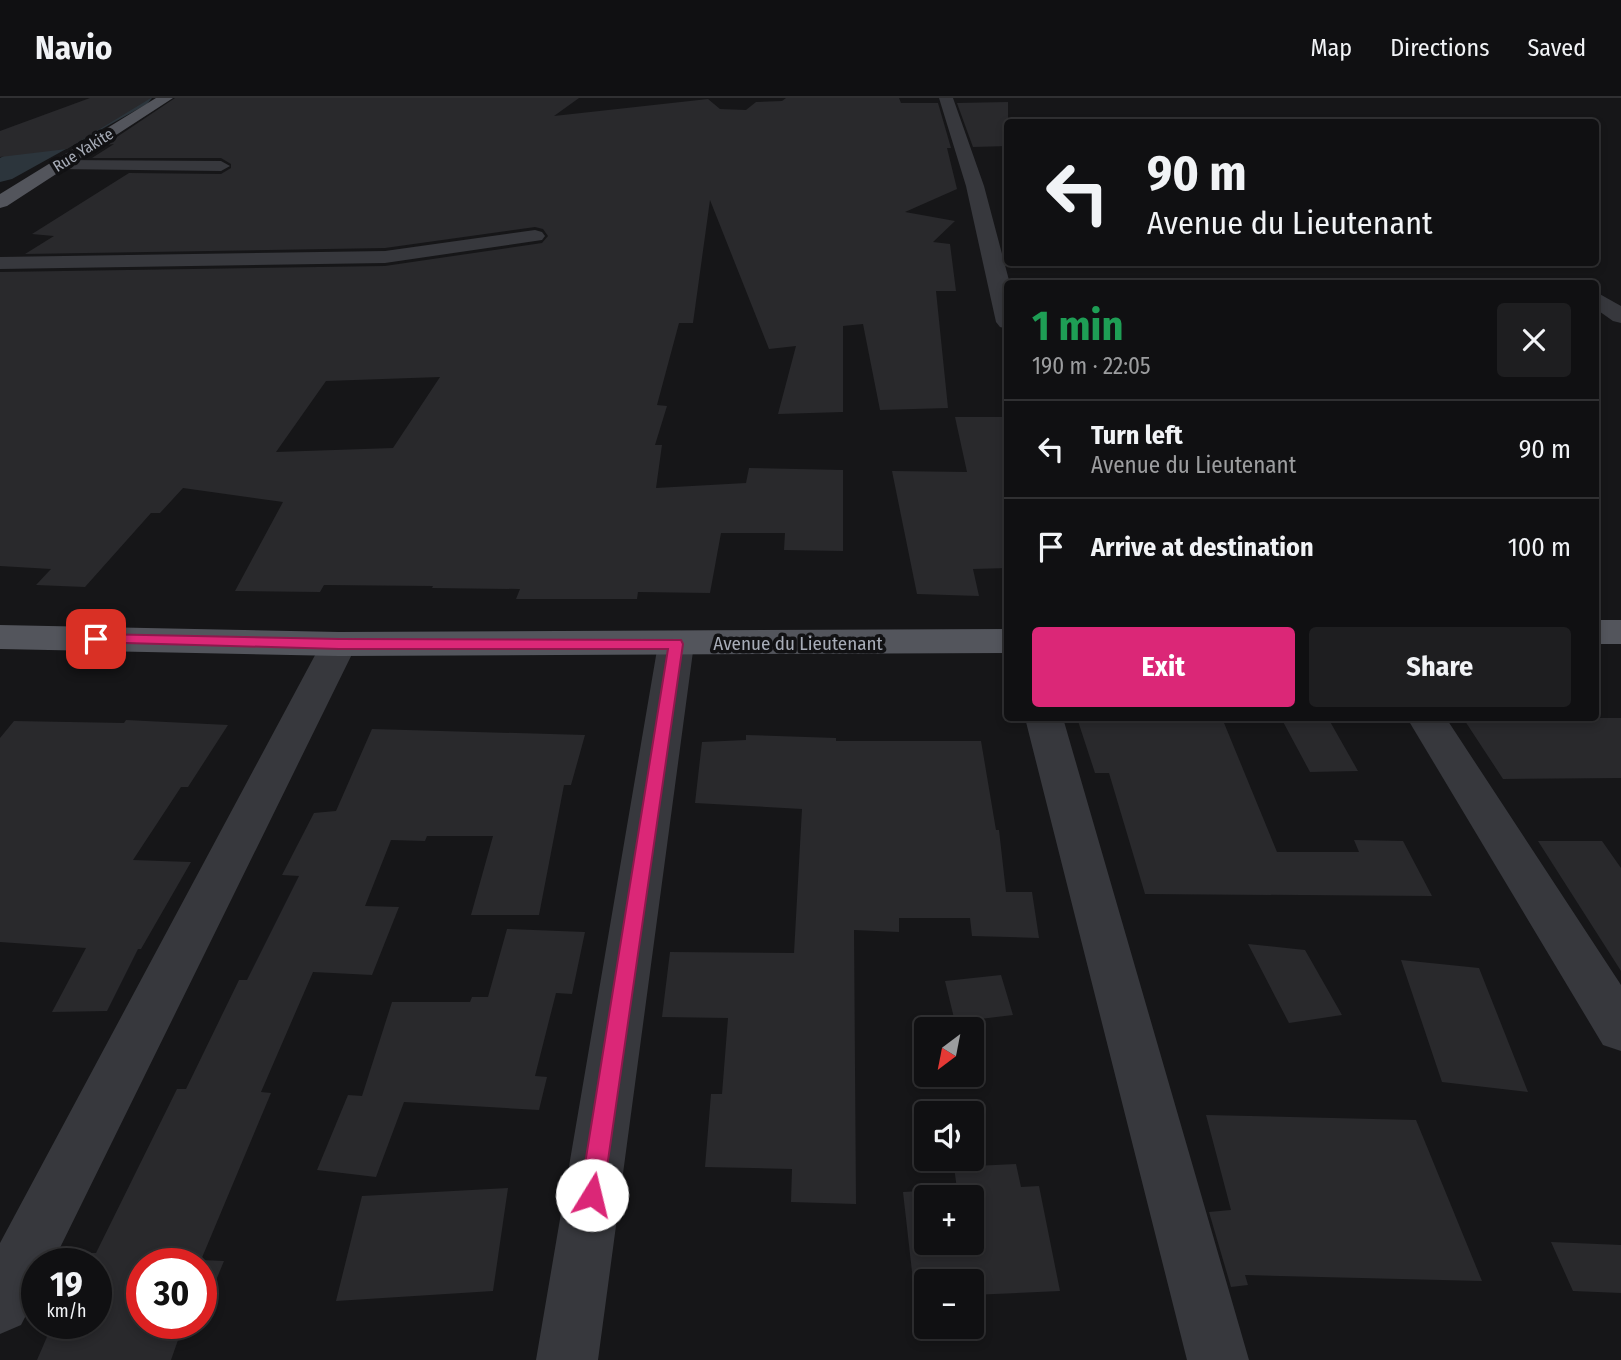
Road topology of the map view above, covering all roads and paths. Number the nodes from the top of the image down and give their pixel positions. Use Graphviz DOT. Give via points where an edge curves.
graph roads {
  1 [pos="166,98"];
  2 [pos="946,98"];
  3 [pos="61,165"];
  4 [pos="221,166"];
  5 [pos="0,202"];
  6 [pos="535,236"];
  7 [pos="0,263"];
  8 [pos="1599,301"];
  9 [pos="1004,306"];
  10 [pos="1621,316"];
  11 [pos="1599,632"];
  12 [pos="1621,632"];
  13 [pos="1004,641"];
  14 [pos="5,642"];
  15 [pos="339,644"];
  16 [pos="676,644"];
  17 [pos="1045,721"];
  18 [pos="1428,721"];
  19 [pos="1621,1028"];
  20 [pos="0,1304"];
  21 [pos="566,1360"];
  22 [pos="1218,1360"];
  1 -- 3 [label="main road, Rue Yakite"];
  2 -- 9 [label="street" via="975,186"];
  3 -- 4 [label="street"];
  3 -- 5 [label="main road, Rue Yakite"];
  6 -- 7 [label="street" via="385,257"];
  8 -- 10 [label="street"];
  11 -- 12 [label="main road"];
  13 -- 16 [label="main road, Avenue du Lieutenant"];
  14 -- 15 [label="main road, Avenue du Lieutenant"];
  15 -- 16 [label="main road, Avenue du Lieutenant"];
  15 -- 20 [label="street"];
  16 -- 21 [label="street"];
  17 -- 22 [label="street"];
  18 -- 19 [label="street"];
}
